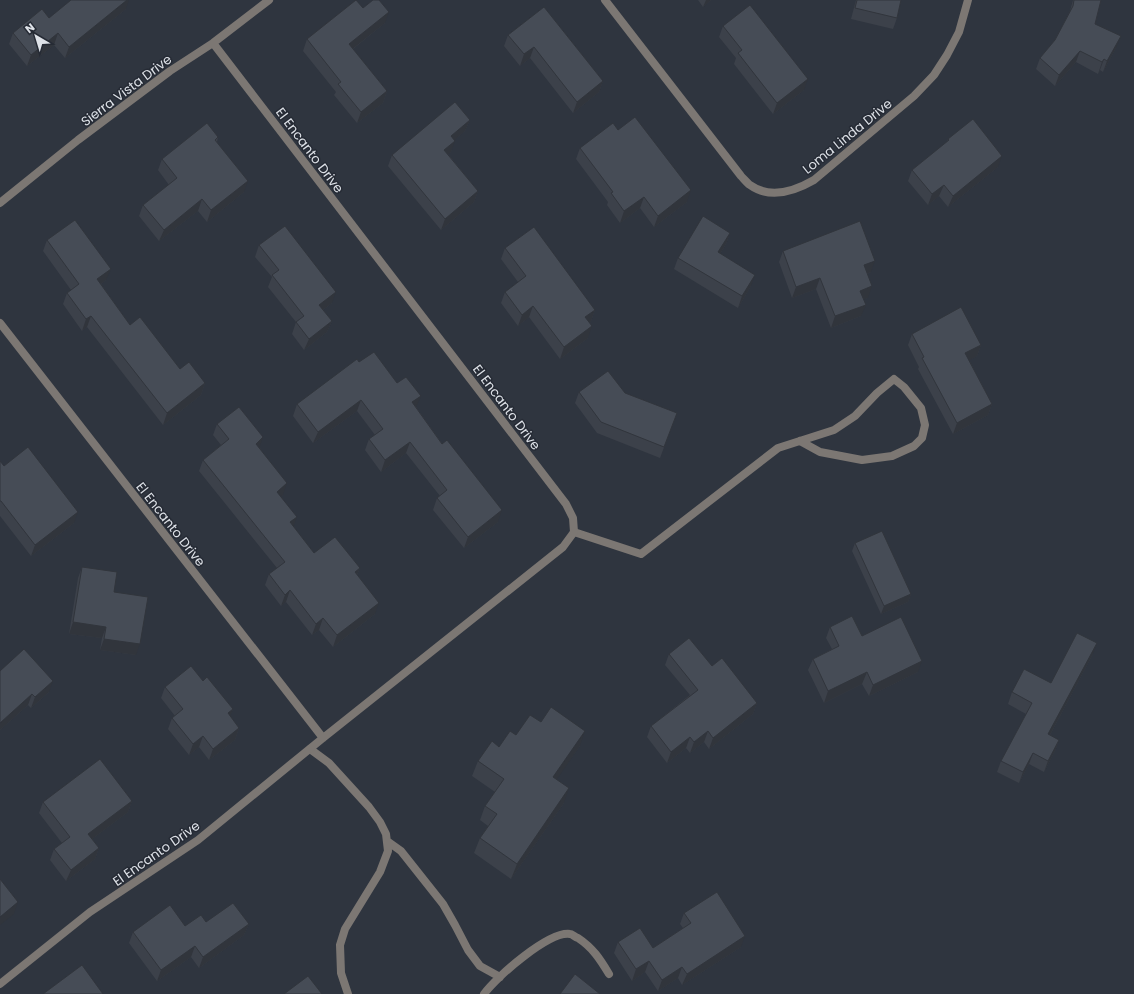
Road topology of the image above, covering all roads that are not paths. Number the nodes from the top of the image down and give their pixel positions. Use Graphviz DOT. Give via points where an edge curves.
graph roads {
  1 [pos="269,0"];
  2 [pos="605,0"];
  3 [pos="968,0"];
  4 [pos="213,43"];
  5 [pos="0,203"];
  6 [pos="0,324"];
  7 [pos="800,441"];
  8 [pos="574,532"];
  9 [pos="323,738"];
  10 [pos="310,749"];
  11 [pos="387,841"];
  12 [pos="609,974"];
  13 [pos="500,977"];
  14 [pos="0,984"];
  15 [pos="348,994"];
  16 [pos="484,994"];
  1 -- 4 [label="street, Sierra Vista Drive"];
  2 -- 3 [label="street, Loma Linda Drive" via="741,176 750,185 772,193 789,192 814,180 914,96 948,55"];
  4 -- 5 [label="street, Sierra Vista Drive" via="78,140"];
  4 -- 8 [label="street, El Encanto Drive" via="566,504 573,518"];
  6 -- 9 [label="street, El Encanto Drive"];
  7 -- 7 [label="street" via="834,430 855,416 894,379 904,386 921,408 925,425 922,438 914,446 892,456 862,460 820,452"];
  7 -- 8 [label="street" via="778,448 641,554"];
  8 -- 9 [label="street, El Encanto Drive" via="564,547"];
  9 -- 10 [label="street, El Encanto Drive"];
  10 -- 11 [label="street" via="329,764 369,807 380,822"];
  10 -- 14 [label="street, El Encanto Drive" via="198,840 90,912"];
  11 -- 13 [label="street" via="401,851 443,904 468,950 480,966"];
  11 -- 15 [label="street" via="388,851 380,872 345,929 340,945 341,973"];
  12 -- 13 [label="street" via="598,956 586,944 570,934 563,934 548,939 534,948"];
  13 -- 16 [label="street"];
}
